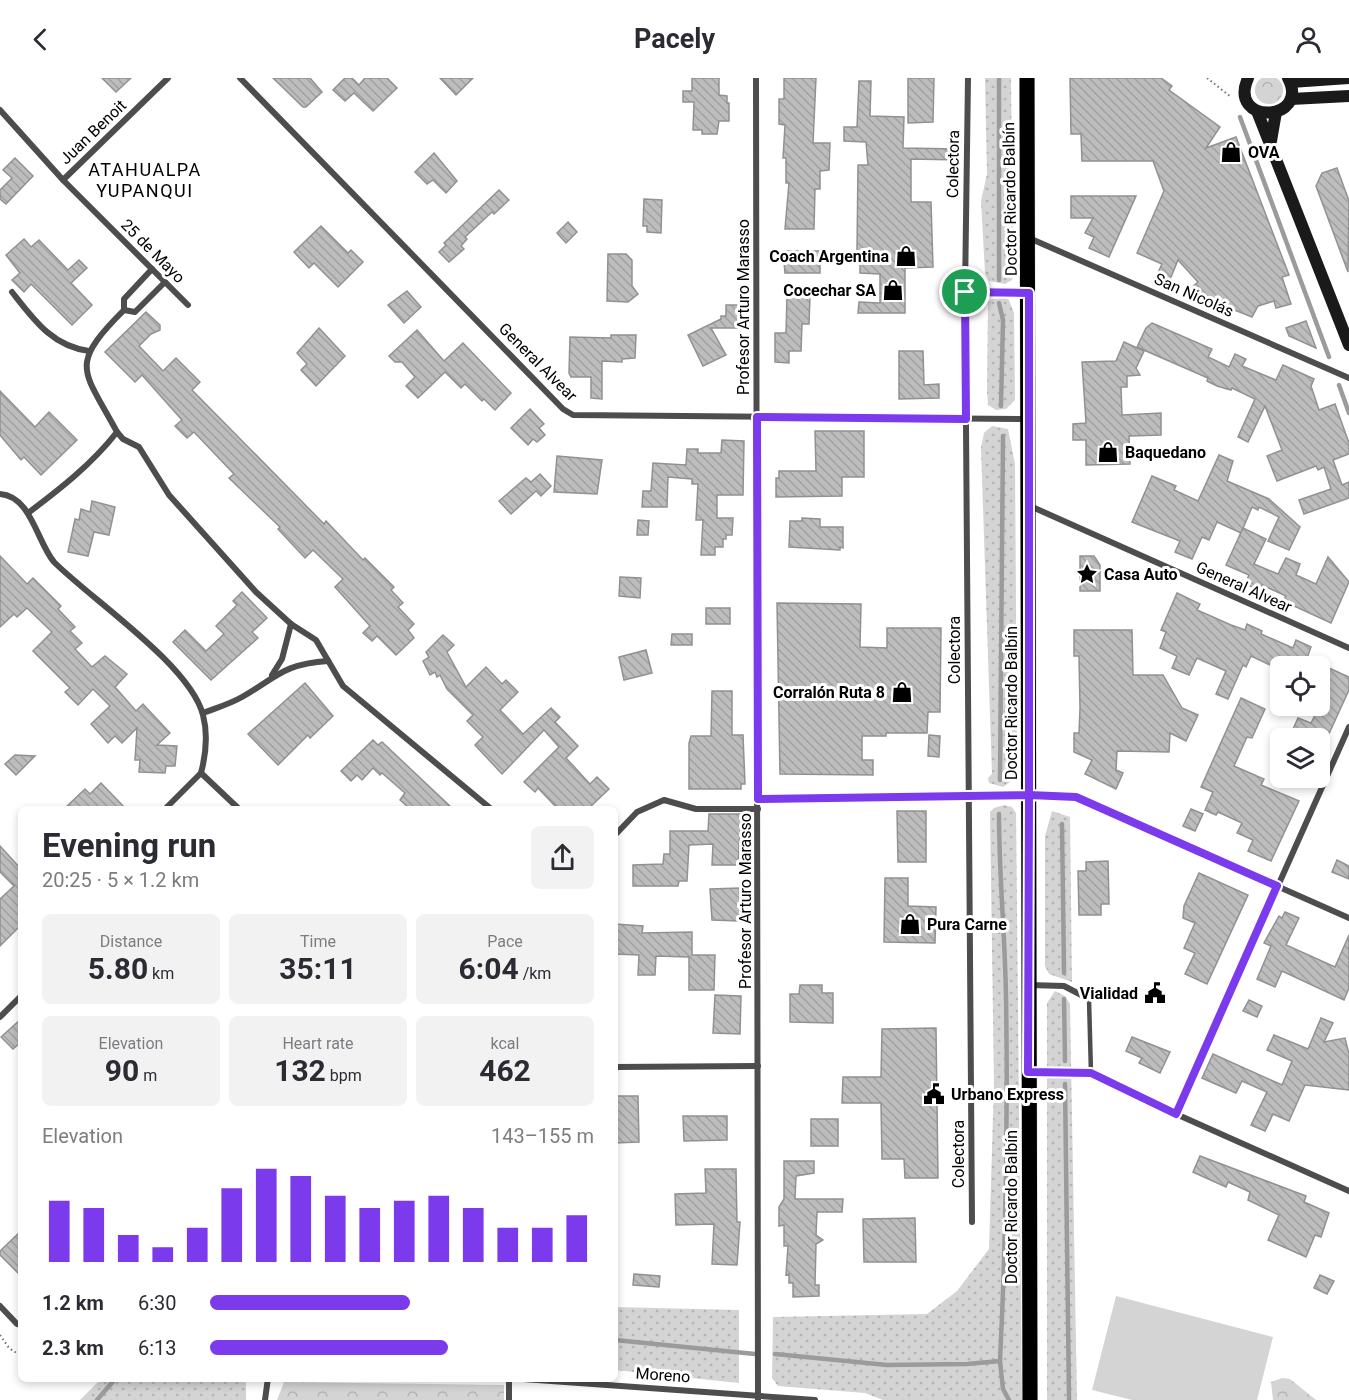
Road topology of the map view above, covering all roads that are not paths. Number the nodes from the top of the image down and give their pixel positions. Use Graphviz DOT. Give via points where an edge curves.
graph roads {
  1 [pos="168,78"];
  2 [pos="240,78"];
  3 [pos="756,78"];
  4 [pos="968,78"];
  5 [pos="1027,78"];
  6 [pos="1349,78"];
  7 [pos="1243,80"];
  8 [pos="1290,80"];
  9 [pos="1349,96"];
  10 [pos="1291,99"];
  11 [pos="0,110"];
  12 [pos="1257,111"];
  13 [pos="1276,112"];
  14 [pos="1271,141"];
  15 [pos="63,180"];
  16 [pos="1029,238"];
  17 [pos="152,269"];
  18 [pos="165,282"];
  19 [pos="12,292"];
  20 [pos="965,292"];
  21 [pos="1029,293"];
  22 [pos="188,305"];
  23 [pos="124,310"];
  24 [pos="1349,345"];
  25 [pos="89,351"];
  26 [pos="1349,378"];
  27 [pos="757,417"];
  28 [pos="966,419"];
  29 [pos="1029,419"];
  30 [pos="117,432"];
  31 [pos="0,494"];
  32 [pos="1030,506"];
  33 [pos="28,513"];
  34 [pos="291,624"];
  35 [pos="1349,648"];
  36 [pos="328,661"];
  37 [pos="272,676"];
  38 [pos="203,713"];
  39 [pos="1349,727"];
  40 [pos="201,773"];
  41 [pos="969,795"];
  42 [pos="1029,795"];
  43 [pos="758,799"];
  44 [pos="168,806"];
  45 [pos="236,806"];
  46 [pos="488,806"];
  47 [pos="758,809"];
  48 [pos="618,832"];
  49 [pos="1277,886"];
  50 [pos="1349,918"];
  51 [pos="1027,985"];
  52 [pos="18,999"];
  53 [pos="1089,999"];
  54 [pos="0,1017"];
  55 [pos="758,1066"];
  56 [pos="618,1067"];
  57 [pos="1028,1072"];
  58 [pos="1091,1073"];
  59 [pos="1176,1114"];
  60 [pos="1349,1191"];
  61 [pos="972,1222"];
  62 [pos="0,1306"];
  63 [pos="17,1324"];
  64 [pos="268,1382"];
  65 [pos="509,1382"];
  66 [pos="561,1382"];
  67 [pos="758,1397"];
  68 [pos="266,1400"];
  69 [pos="509,1400"];
  70 [pos="815,1400"];
  71 [pos="1030,1400"];
  1 -- 15 [label="street, Juan Benoit"];
  2 -- 27 [label="street, General Alvear" via="563,409 584,417"];
  3 -- 27 [label="street, Profesor Arturo Marasso"];
  4 -- 20 [label="street, Colectora"];
  5 -- 16 [label="main road, Doctor Ricardo Balbín"];
  6 -- 8 [label="main road"];
  7 -- 12 [label="main road" via="1247,100"];
  8 -- 10 [label="main road"];
  9 -- 10 [label="main road"];
  10 -- 13 [label="main road"];
  11 -- 15 [label="street, 25 de Mayo"];
  12 -- 13 [label="main road"];
  12 -- 14 [label="main road"];
  13 -- 14 [label="main road"];
  14 -- 24 [label="main road"];
  15 -- 17 [label="street, 25 de Mayo"];
  16 -- 21 [label="main road, Doctor Ricardo Balbín"];
  16 -- 26 [label="street, San Nicolás"];
  17 -- 18 [label="street, 25 de Mayo"];
  17 -- 23 [label="street" via="124,299"];
  18 -- 22 [label="street, 25 de Mayo"];
  18 -- 23 [label="street" via="135,312"];
  19 -- 25 [label="street" via="53,338 71,348"];
  20 -- 21 [label="street"];
  20 -- 28 [label="street, Colectora"];
  21 -- 29 [label="main road, Doctor Ricardo Balbín"];
  23 -- 25 [label="street"];
  25 -- 30 [label="street" via="85,369"];
  27 -- 28 [label="street, General Alvear"];
  27 -- 43 [label="street, Profesor Arturo Marasso"];
  28 -- 29 [label="street, General Alvear"];
  28 -- 41 [label="street, Colectora"];
  29 -- 32 [label="main road, Doctor Ricardo Balbín"];
  30 -- 33 [label="street" via="69,482"];
  30 -- 34 [label="street" via="139,447 169,495 198,530"];
  31 -- 33 [label="street" via="19,502"];
  32 -- 35 [label="street, General Alvear"];
  32 -- 42 [label="main road, Doctor Ricardo Balbín"];
  33 -- 38 [label="street" via="41,544 54,562 175,671 194,694"];
  34 -- 36 [label="street" via="316,640"];
  34 -- 37 [label="street" via="282,659"];
  36 -- 37 [label="street" via="305,663"];
  36 -- 46 [label="street" via="343,686 362,704"];
  37 -- 38 [label="street" via="244,696"];
  38 -- 40 [label="street" via="207,747"];
  39 -- 49 [label="street"];
  40 -- 44 [label="street"];
  40 -- 45 [label="street"];
  41 -- 42 [label="street"];
  41 -- 43 [label="street"];
  41 -- 61 [label="street, Colectora"];
  42 -- 49 [label="street" via="1076,797"];
  42 -- 51 [label="main road, Doctor Ricardo Balbín"];
  43 -- 47 [label="street, Profesor Arturo Marasso"];
  47 -- 48 [label="street" via="696,809 664,800 637,812"];
  47 -- 55 [label="street, Profesor Arturo Marasso"];
  49 -- 50 [label="street"];
  49 -- 59 [label="street"];
  51 -- 53 [label="street" via="1064,986"];
  51 -- 57 [label="main road, Doctor Ricardo Balbín"];
  52 -- 54 [label="street"];
  53 -- 58 [label="lane"];
  55 -- 56 [label="street"];
  55 -- 67 [label="street, Profesor Arturo Marasso"];
  57 -- 58 [label="street"];
  57 -- 71 [label="main road, Doctor Ricardo Balbín"];
  58 -- 59 [label="street"];
  59 -- 60 [label="street"];
  62 -- 63 [label="street"];
  64 -- 68 [label="street"];
  65 -- 69 [label="street"];
  66 -- 67 [label="street, Moreno"];
  67 -- 70 [label="street, Moreno"];
}
